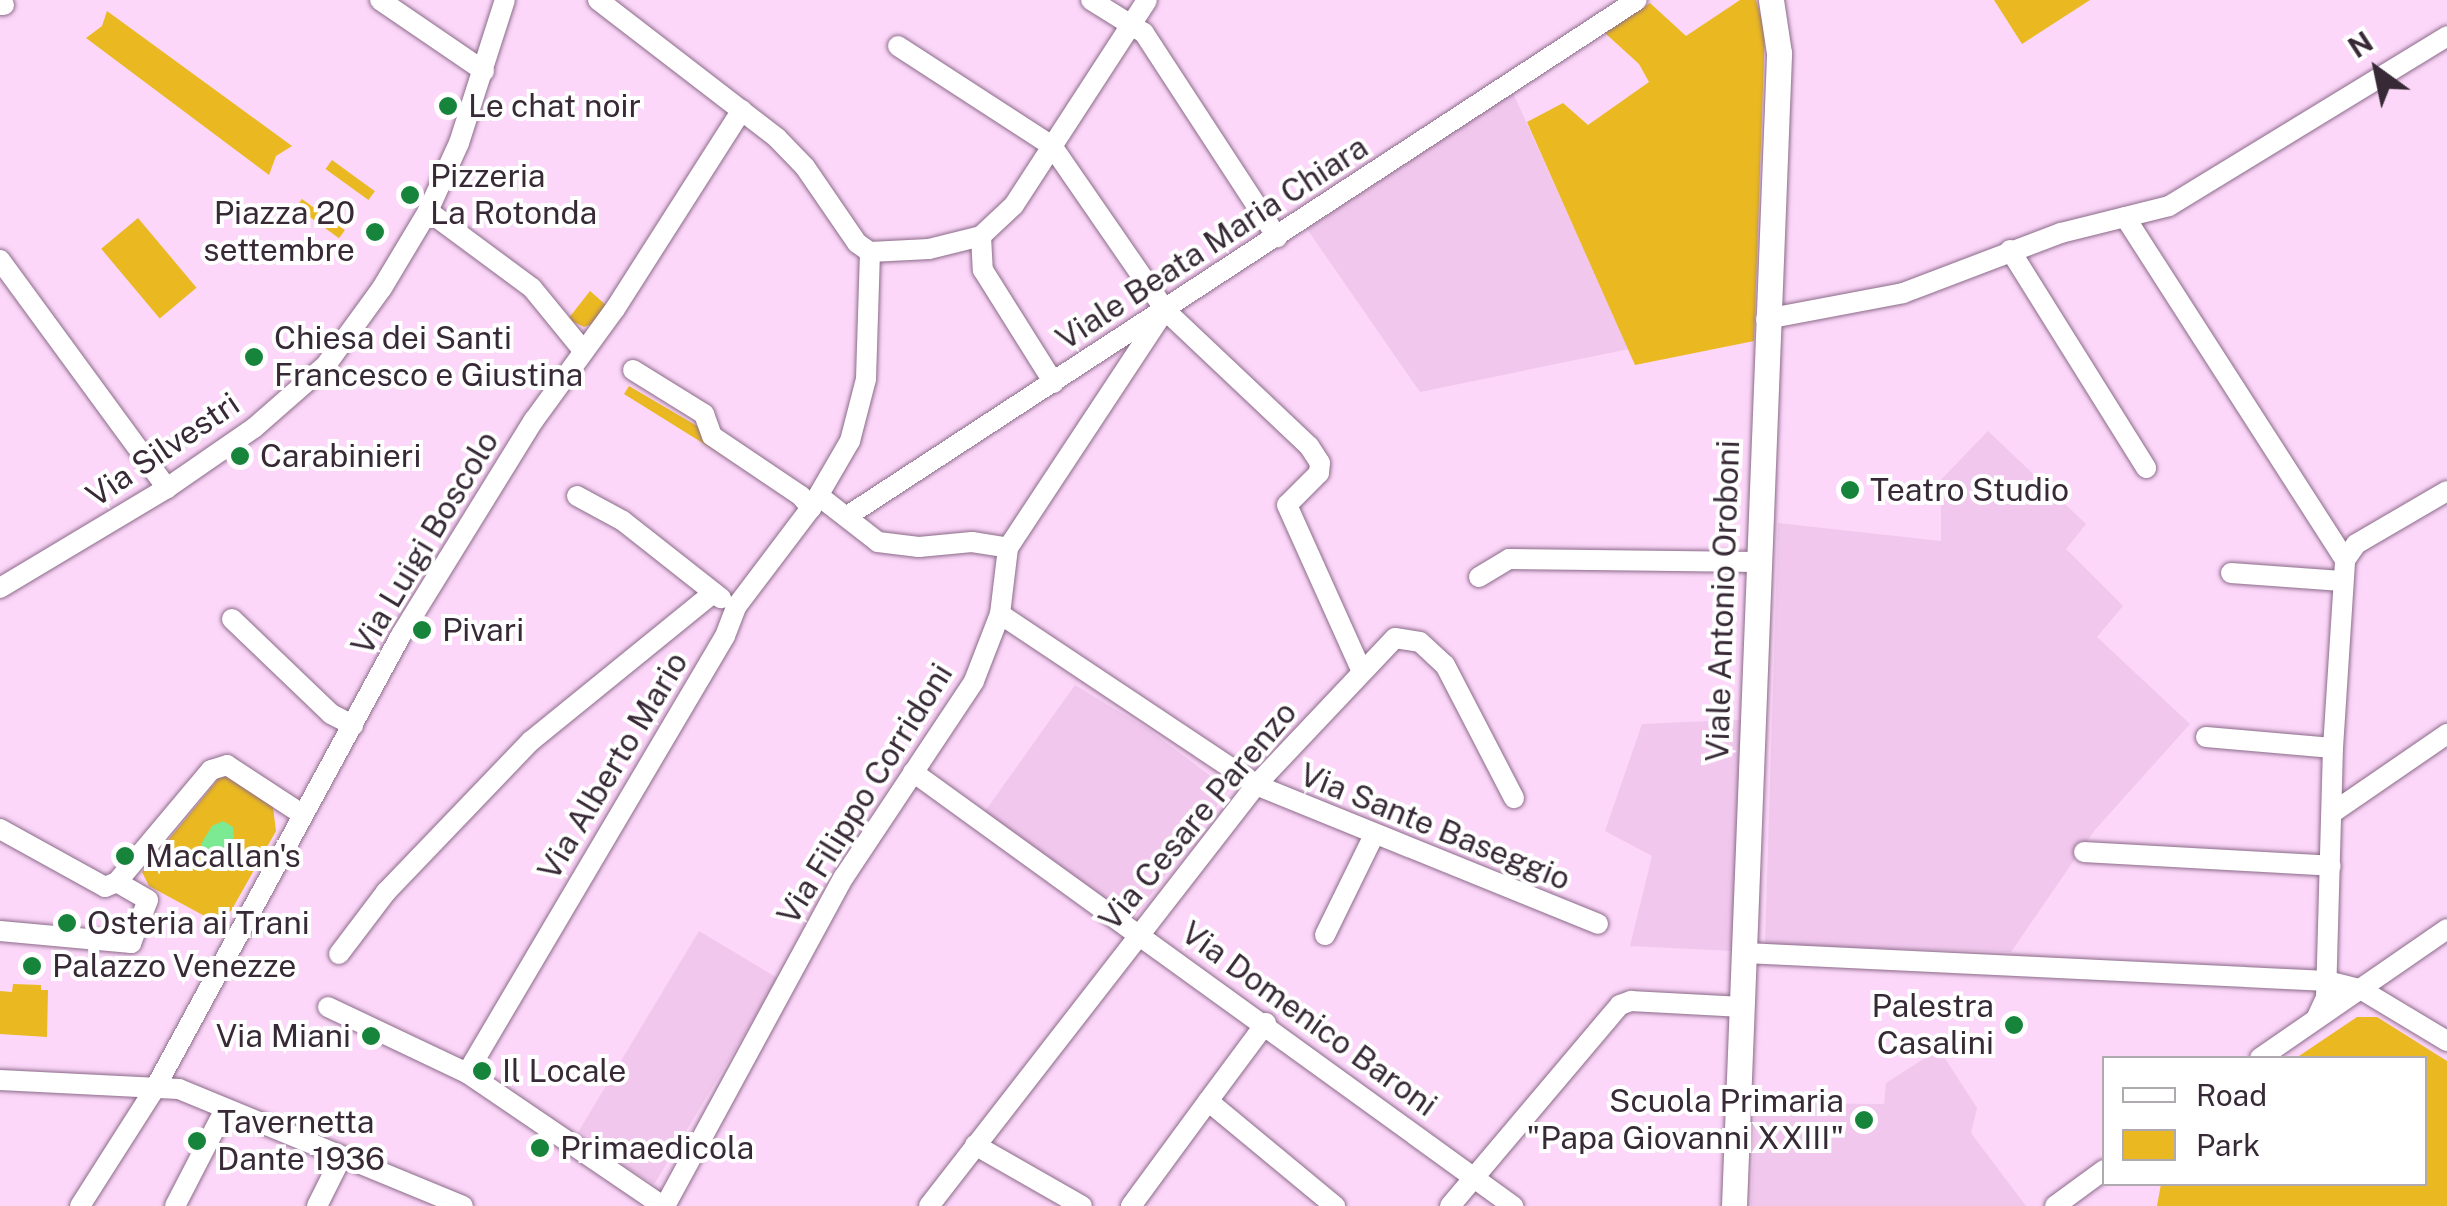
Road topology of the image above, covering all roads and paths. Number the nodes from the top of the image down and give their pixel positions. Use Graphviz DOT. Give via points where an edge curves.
graph roads {
  1 [pos="380,0"];
  2 [pos="506,0"];
  3 [pos="598,0"];
  4 [pos="1090,0"];
  5 [pos="1146,0"];
  6 [pos="1636,0"];
  7 [pos="1771,0"];
  8 [pos="1130,25"];
  9 [pos="2447,36"];
  10 [pos="898,46"];
  11 [pos="484,71"];
  12 [pos="742,110"];
  13 [pos="1052,146"];
  14 [pos="428,211"];
  15 [pos="2125,217"];
  16 [pos="981,236"];
  17 [pos="1277,236"];
  18 [pos="2010,250"];
  19 [pos="870,252"];
  20 [pos="0,260"];
  21 [pos="1164,310"];
  22 [pos="1766,319"];
  23 [pos="582,349"];
  24 [pos="633,370"];
  25 [pos="1054,383"];
  26 [pos="2146,468"];
  27 [pos="166,488"];
  28 [pos="2447,492"];
  29 [pos="577,496"];
  30 [pos="815,502"];
  31 [pos="848,515"];
  32 [pos="1008,548"];
  33 [pos="1756,562"];
  34 [pos="2343,571"];
  35 [pos="2232,573"];
  36 [pos="1479,577"];
  37 [pos="0,588"];
  38 [pos="713,593"];
  39 [pos="736,607"];
  40 [pos="1000,614"];
  41 [pos="232,619"];
  42 [pos="1361,670"];
  43 [pos="353,725"];
  44 [pos="2447,734"];
  45 [pos="2206,737"];
  46 [pos="2333,748"];
  47 [pos="913,772"];
  48 [pos="1256,785"];
  49 [pos="1514,798"];
  50 [pos="2332,813"];
  51 [pos="302,814"];
  52 [pos="0,829"];
  53 [pos="1374,835"];
  54 [pos="2084,852"];
  55 [pos="2332,866"];
  56 [pos="117,882"];
  57 [pos="1598,924"];
  58 [pos="2447,929"];
  59 [pos="0,930"];
  60 [pos="1138,932"];
  61 [pos="1325,935"];
  62 [pos="1744,953"];
  63 [pos="339,954"];
  64 [pos="2304,980"];
  65 [pos="2327,981"];
  66 [pos="2362,990"];
  67 [pos="328,1006"];
  68 [pos="1742,1007"];
  69 [pos="2310,1022"];
  70 [pos="1266,1024"];
  71 [pos="2447,1041"];
  72 [pos="2263,1056"];
  73 [pos="466,1073"];
  74 [pos="0,1080"];
  75 [pos="154,1090"];
  76 [pos="1208,1101"];
  77 [pos="225,1109"];
  78 [pos="975,1145"];
  79 [pos="341,1158"];
  80 [pos="2102,1171"];
  81 [pos="1474,1176"];
  82 [pos="80,1206"];
  83 [pos="175,1206"];
  84 [pos="317,1206"];
  85 [pos="463,1206"];
  86 [pos="664,1206"];
  87 [pos="929,1206"];
  88 [pos="1082,1206"];
  89 [pos="1131,1206"];
  90 [pos="1336,1206"];
  91 [pos="1450,1206"];
  92 [pos="1513,1206"];
  93 [pos="1734,1206"];
  94 [pos="2055,1206"];
  1 -- 11 [label="street"];
  2 -- 11 [label="street, Via Silvestri"];
  3 -- 12 [label="street"];
  4 -- 8 [label="street"];
  5 -- 8 [label="street"];
  6 -- 17 [label="street, Viale Beata Maria Chiara"];
  7 -- 22 [label="street, Viale Antonio Oroboni" via="1779,53"];
  8 -- 13 [label="street"];
  8 -- 17 [label="street" via="1144,34"];
  9 -- 15 [label="street" via="2201,190"];
  10 -- 13 [label="street"];
  11 -- 14 [label="street, Via Silvestri"];
  12 -- 19 [label="street" via="805,168"];
  12 -- 23 [label="street, Via Luigi Boscolo" via="615,309"];
  13 -- 16 [label="street" via="1014,205"];
  13 -- 21 [label="street"];
  14 -- 23 [label="street" via="532,288"];
  14 -- 27 [label="street, Via Silvestri" via="326,365 254,428"];
  15 -- 18 [label="street"];
  15 -- 34 [label="street"];
  16 -- 19 [label="street" via="929,249"];
  16 -- 25 [label="street" via="983,270"];
  17 -- 21 [label="street, Viale Beata Maria Chiara"];
  18 -- 22 [label="street" via="1904,292"];
  18 -- 26 [label="street"];
  19 -- 30 [label="street, Via Alberto Mario" via="866,379 850,441"];
  20 -- 27 [label="street"];
  21 -- 25 [label="street, Viale Beata Maria Chiara"];
  21 -- 32 [label="street, Via Filippo Corridoni"];
  21 -- 42 [label="street" via="1320,463 1320,473 1287,505"];
  22 -- 33 [label="street, Viale Antonio Oroboni"];
  23 -- 43 [label="street, Via Luigi Boscolo" via="400,635"];
  24 -- 30 [label="street" via="704,414 712,436"];
  25 -- 31 [label="street, Viale Beata Maria Chiara"];
  27 -- 37 [label="street, Via Silvestri"];
  28 -- 34 [label="street" via="2356,544"];
  29 -- 38 [label="street" via="624,521"];
  30 -- 31 [label="street"];
  30 -- 39 [label="street, Via Alberto Mario"];
  31 -- 32 [label="street" via="878,542"];
  32 -- 40 [label="street, Via Filippo Corridoni"];
  33 -- 36 [label="street" via="1509,559"];
  33 -- 62 [label="street, Viale Antonio Oroboni"];
  34 -- 35 [label="street"];
  34 -- 46 [label="street"];
  38 -- 39 [label="street"];
  38 -- 63 [label="street" via="531,741 386,892"];
  39 -- 73 [label="street, Via Alberto Mario" via="726,636"];
  40 -- 47 [label="street, Via Filippo Corridoni" via="974,681"];
  40 -- 48 [label="street, Via Sante Baseggio"];
  41 -- 43 [label="street" via="331,714"];
  42 -- 48 [label="street, Via Cesare Parenzo"];
  42 -- 49 [label="street, Via Cesare Parenzo" via="1395,638 1420,642 1446,665"];
  43 -- 51 [label="street, Via Luigi Boscolo"];
  44 -- 50 [label="street"];
  45 -- 46 [label="street"];
  46 -- 50 [label="street"];
  47 -- 60 [label="street, Via Domenico Baroni"];
  47 -- 86 [label="street, Via Filippo Corridoni" via="844,877"];
  48 -- 53 [label="street, Via Sante Baseggio"];
  48 -- 60 [label="street, Via Cesare Parenzo"];
  50 -- 55 [label="street"];
  51 -- 56 [label="street" via="226,765 211,770"];
  51 -- 75 [label="street, Via Luigi Boscolo"];
  52 -- 56 [label="street" via="105,888"];
  53 -- 57 [label="street, Via Sante Baseggio"];
  53 -- 61 [label="street"];
  54 -- 55 [label="street"];
  55 -- 65 [label="street"];
  56 -- 59 [label="street" via="148,900 131,943"];
  58 -- 66 [label="street"];
  60 -- 70 [label="street, Via Domenico Baroni"];
  60 -- 78 [label="street, Via Cesare Parenzo"];
  62 -- 64 [label="street"];
  62 -- 68 [label="street, Viale Antonio Oroboni"];
  64 -- 65 [label="street"];
  64 -- 69 [label="street"];
  65 -- 66 [label="street"];
  65 -- 69 [label="street"];
  66 -- 69 [label="street"];
  66 -- 71 [label="street"];
  67 -- 73 [label="street"];
  68 -- 81 [label="street" via="1620,1006"];
  68 -- 93 [label="street, Viale Antonio Oroboni"];
  69 -- 72 [label="street"];
  70 -- 76 [label="street"];
  70 -- 81 [label="street, Via Domenico Baroni"];
  73 -- 86 [label="street"];
  74 -- 75 [label="street"];
  75 -- 77 [label="street" via="179,1089"];
  75 -- 82 [label="street, Via Luigi Boscolo"];
  76 -- 89 [label="street"];
  76 -- 90 [label="street"];
  77 -- 79 [label="street"];
  77 -- 83 [label="street"];
  78 -- 87 [label="street, Via Cesare Parenzo"];
  78 -- 88 [label="street"];
  79 -- 84 [label="street"];
  79 -- 85 [label="street"];
  80 -- 94 [label="street"];
  81 -- 91 [label="street"];
  81 -- 92 [label="street, Via Domenico Baroni"];
}
